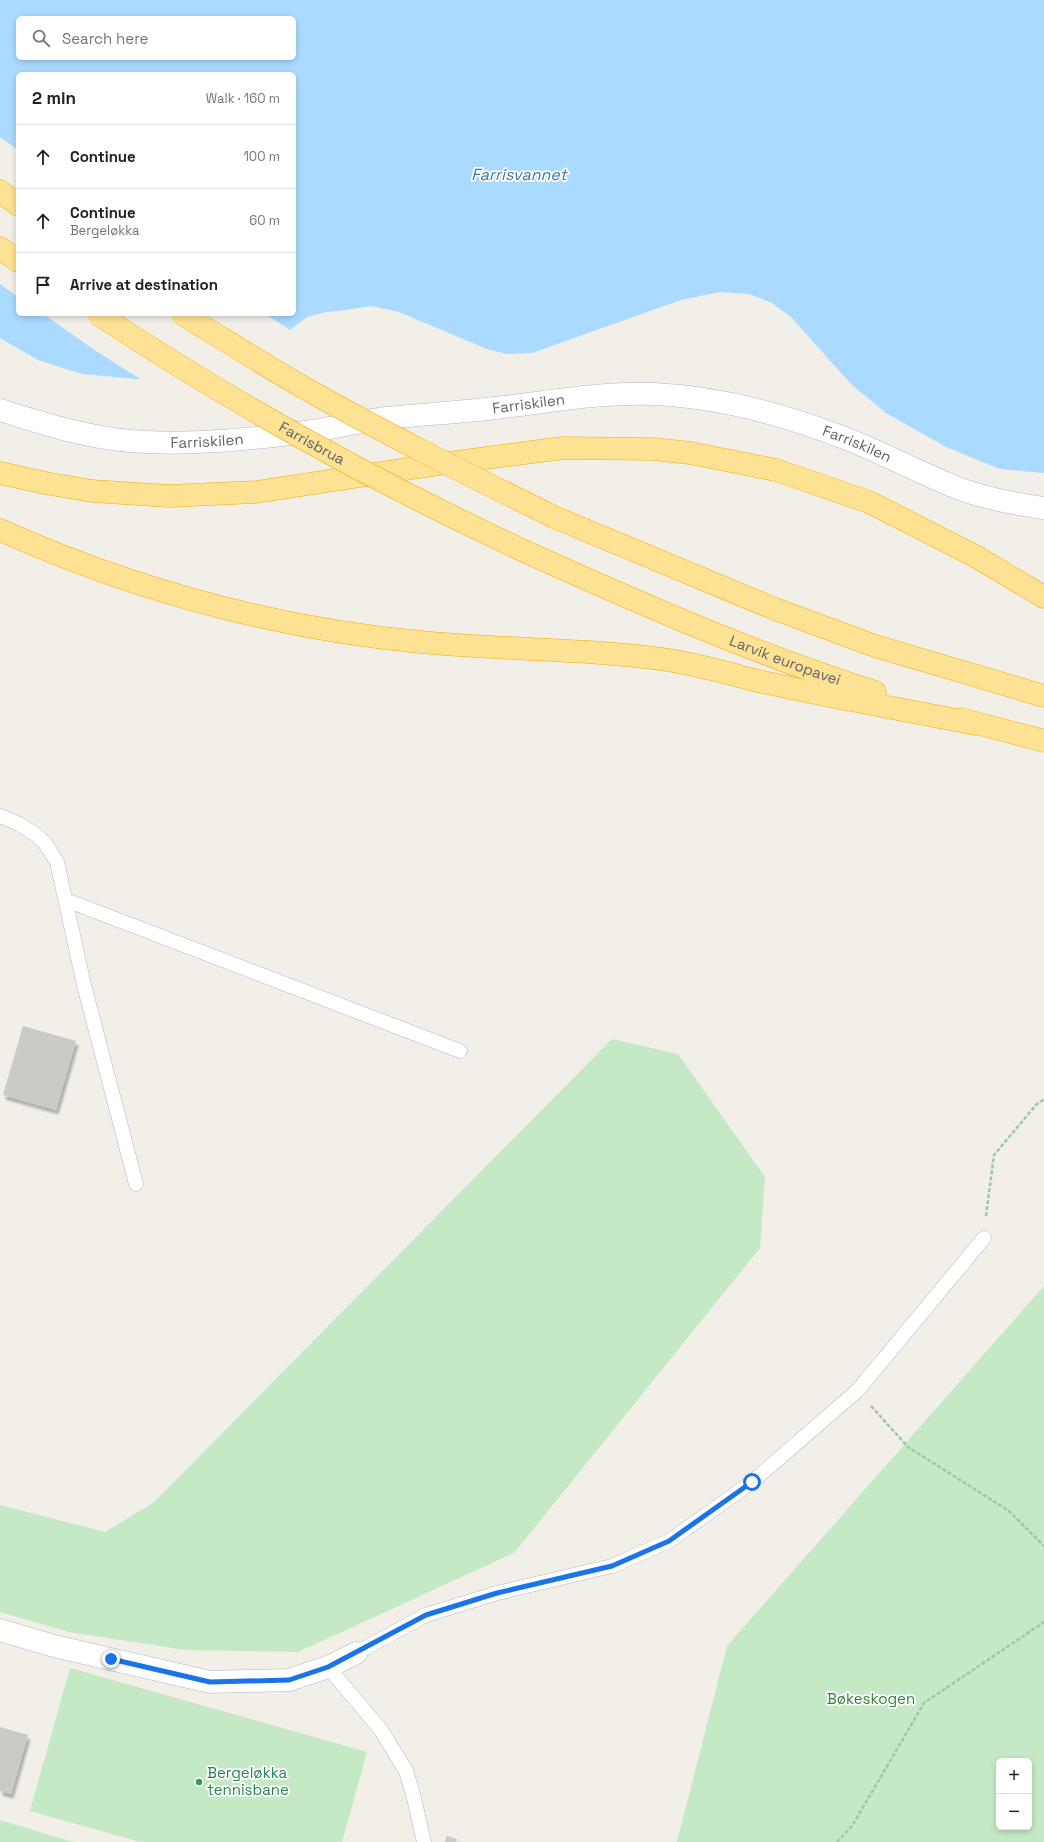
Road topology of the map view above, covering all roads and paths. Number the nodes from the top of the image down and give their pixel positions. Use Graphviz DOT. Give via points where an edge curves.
graph roads {
  1 [pos="0,191"];
  2 [pos="16,203"];
  3 [pos="0,248"];
  4 [pos="16,260"];
  5 [pos="101,316"];
  6 [pos="185,316"];
  7 [pos="0,410"];
  8 [pos="0,473"];
  9 [pos="1044,508"];
  10 [pos="0,530"];
  11 [pos="535,556"];
  12 [pos="1044,596"];
  13 [pos="1044,696"];
  14 [pos="976,724"];
  15 [pos="1044,741"];
  16 [pos="0,816"];
  17 [pos="66,900"];
  18 [pos="460,1051"];
  19 [pos="1044,1099"];
  20 [pos="136,1184"];
  21 [pos="984,1238"];
  22 [pos="858,1390"];
  23 [pos="1044,1546"];
  24 [pos="1044,1622"];
  25 [pos="0,1630"];
  26 [pos="356,1653"];
  27 [pos="328,1667"];
  28 [pos="424,1842"];
  29 [pos="837,1842"];
  1 -- 2 [label="highway"];
  3 -- 4 [label="highway"];
  5 -- 11 [label="highway, Farrisbrua, bridge" via="152,350 360,471 443,514"];
  6 -- 13 [label="highway, bridge" via="301,386 389,434 554,517 774,609 876,646"];
  7 -- 9 [label="street, Farriskilen" via="76,432 129,441 188,443 270,436 385,418 455,413 591,397 625,394 682,396 719,401 782,416 847,439 962,489 999,500"];
  8 -- 12 [label="highway" via="92,491 176,496 256,492 563,448 653,449 690,453 776,470 870,502 975,556"];
  10 -- 14 [label="highway" via="117,577 261,618 346,634 420,642 665,659 712,668 754,680"];
  11 -- 14 [label="highway, Larvik europavei" via="668,615 760,652 864,689"];
  14 -- 15 [label="highway, Larvik europavei"];
  16 -- 17 [label="lane" via="19,824 45,843 57,862"];
  17 -- 18 [label="lane"];
  17 -- 20 [label="lane" via="84,985"];
  19 -- 21 [label="path" via="994,1155"];
  21 -- 22 [label="lane"];
  22 -- 23 [label="path" via="908,1447 1009,1511"];
  22 -- 26 [label="lane" via="752,1482 669,1541 612,1566 497,1593 426,1615"];
  24 -- 29 [label="path" via="924,1703 852,1826"];
  25 -- 27 [label="street" via="54,1646 210,1682 289,1680"];
  26 -- 27 [label="street"];
  27 -- 28 [label="lane" via="381,1730 406,1771"];
}
